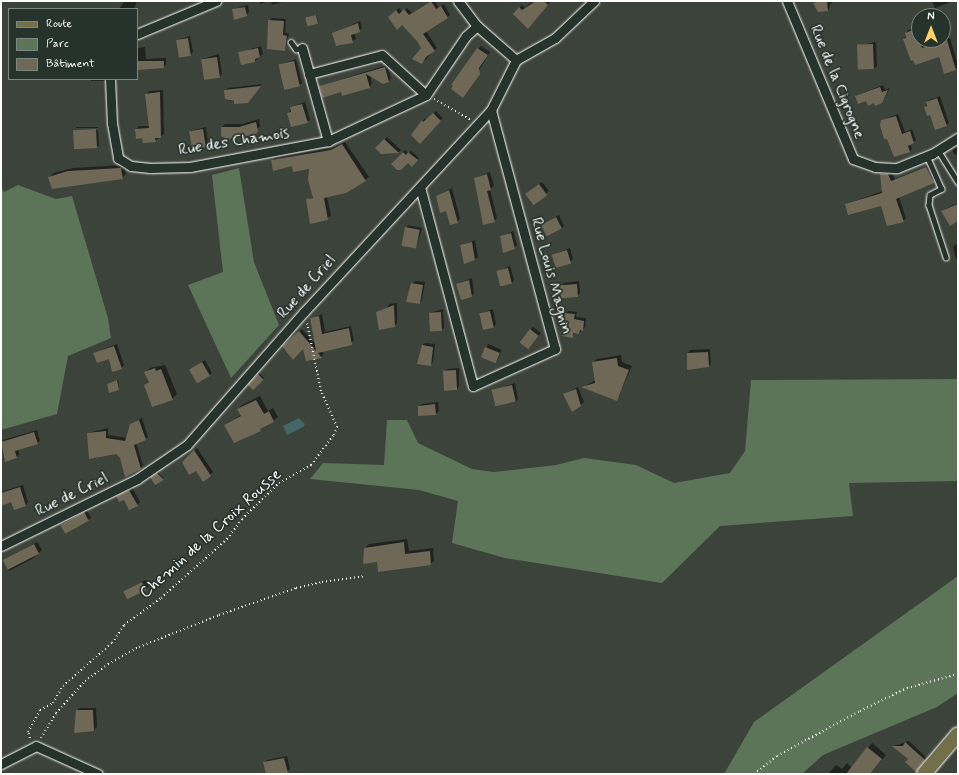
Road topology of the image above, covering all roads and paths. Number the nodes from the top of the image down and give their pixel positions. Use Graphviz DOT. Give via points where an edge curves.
graph roads {
  1 [pos="216,1"];
  2 [pos="458,1"];
  3 [pos="594,1"];
  4 [pos="787,1"];
  5 [pos="477,26"];
  6 [pos="138,34"];
  7 [pos="291,42"];
  8 [pos="302,48"];
  9 [pos="516,60"];
  10 [pos="309,74"];
  11 [pos="110,80"];
  12 [pos="426,95"];
  13 [pos="491,110"];
  14 [pos="479,124"];
  15 [pos="958,138"];
  16 [pos="328,141"];
  17 [pos="938,150"];
  18 [pos="927,156"];
  19 [pos="958,182"];
  20 [pos="420,187"];
  21 [pos="946,257"];
  22 [pos="304,312"];
  23 [pos="1,546"];
  24 [pos="366,576"];
  25 [pos="958,674"];
  26 [pos="958,734"];
  27 [pos="34,746"];
  28 [pos="1,764"];
  29 [pos="98,774"];
  30 [pos="754,774"];
  31 [pos="924,774"];
  1 -- 6 [label="street"];
  2 -- 5 [label="street"];
  3 -- 9 [label="street" via="555,38"];
  4 -- 18 [label="street, Rue de la Cigrogne" via="853,159 875,167 896,168"];
  5 -- 9 [label="street"];
  5 -- 12 [label="street" via="466,36"];
  7 -- 8 [label="lane" via="296,49"];
  8 -- 10 [label="street"];
  9 -- 13 [label="street, Rue de Criel"];
  10 -- 12 [label="street" via="382,55"];
  10 -- 16 [label="street"];
  11 -- 16 [label="street, Rue des Chamois" via="112,124 118,158 131,166 190,166"];
  12 -- 14 [label="path"];
  12 -- 16 [label="street, Rue des Chamois"];
  13 -- 14 [label="street, Rue de Criel"];
  13 -- 20 [label="street, Rue Louis Magnin" via="555,349 473,386"];
  14 -- 20 [label="street, Rue de Criel"];
  15 -- 17 [label="street, Rue de la Cigrogne"];
  17 -- 18 [label="street, Rue de la Cigrogne"];
  17 -- 19 [label="lane"];
  18 -- 21 [label="lane" via="942,189 930,195 929,205"];
  20 -- 22 [label="street, Rue de Criel"];
  22 -- 23 [label="street, Rue de Criel" via="187,445 137,479"];
  22 -- 27 [label="path, Chemin de la Croix Rousse" via="321,391 337,427 334,435 311,465 280,484 242,519 227,539 161,598 124,625 112,643 63,686 53,703 40,710 32,723 28,732"];
  24 -- 27 [label="path" via="296,588 218,615 139,647 108,664 76,690 56,713"];
  25 -- 30 [label="path" via="907,688 867,707 777,756"];
  26 -- 31 [label="main road"];
  27 -- 28 [label="street"];
  27 -- 29 [label="street"];
}
